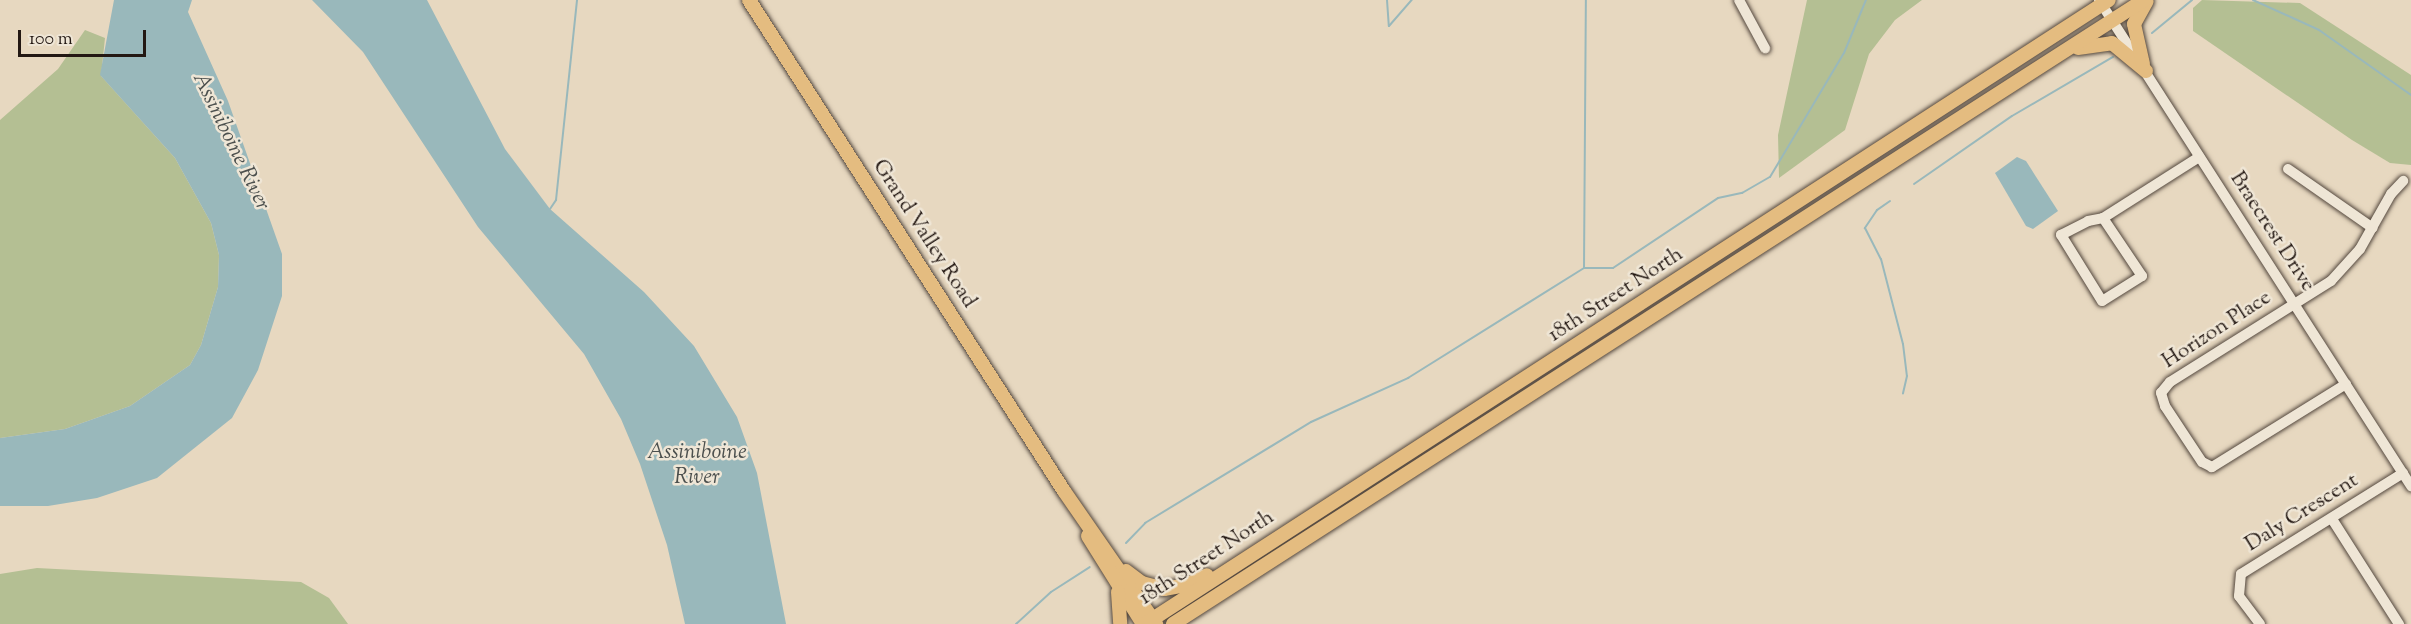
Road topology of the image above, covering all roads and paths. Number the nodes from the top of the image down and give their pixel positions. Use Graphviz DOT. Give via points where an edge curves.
graph roads {
  1 [pos="749,0"];
  2 [pos="1739,0"];
  3 [pos="2146,0"];
  4 [pos="2104,2"];
  5 [pos="2113,21"];
  6 [pos="2040,44"];
  7 [pos="1765,48"];
  8 [pos="2054,59"];
  9 [pos="2146,71"];
  10 [pos="1884,145"];
  11 [pos="2199,157"];
  12 [pos="1895,162"];
  13 [pos="2288,169"];
  14 [pos="2403,182"];
  15 [pos="2103,218"];
  16 [pos="2373,228"];
  17 [pos="2294,304"];
  18 [pos="2346,384"];
  19 [pos="2403,473"];
  20 [pos="2411,486"];
  21 [pos="1064,491"];
  22 [pos="2332,519"];
  23 [pos="1301,522"];
  24 [pos="1103,544"];
  25 [pos="1108,568"];
  26 [pos="1211,599"];
  27 [pos="1149,623"];
  28 [pos="1120,624"];
  29 [pos="1173,624"];
  30 [pos="1188,624"];
  31 [pos="2260,624"];
  32 [pos="2399,624"];
  1 -- 21 [label="main road, Grand Valley Road"];
  2 -- 7 [label="street"];
  3 -- 5 [label="main road, 18th Street North"];
  3 -- 9 [label="main road" via="2134,24"];
  4 -- 5 [label="street, Braecrest Drive"];
  4 -- 6 [label="main road, 18th Street North"];
  5 -- 8 [label="main road, 18th Street North"];
  5 -- 9 [label="street, Braecrest Drive"];
  6 -- 8 [label="street"];
  6 -- 10 [label="main road, 18th Street North"];
  8 -- 9 [label="main road" via="2086,45 2112,43"];
  8 -- 12 [label="main road, 18th Street North"];
  9 -- 11 [label="street, Braecrest Drive"];
  10 -- 12 [label="street"];
  10 -- 23 [label="main road, 18th Street North"];
  11 -- 15 [label="street"];
  11 -- 17 [label="street, Braecrest Drive"];
  12 -- 26 [label="main road, 18th Street North" via="1656,310"];
  13 -- 16 [label="street"];
  14 -- 16 [label="street"];
  15 -- 15 [label="street" via="2142,276 2102,301 2061,236 2088,220"];
  16 -- 17 [label="street" via="2339,274"];
  17 -- 18 [label="street, Braecrest Drive"];
  17 -- 18 [label="street, Horizon Place" via="2170,382 2162,390 2165,406 2202,462 2212,467"];
  18 -- 19 [label="street, Braecrest Drive"];
  19 -- 20 [label="street, Braecrest Drive"];
  19 -- 22 [label="street, Daly Crescent"];
  21 -- 24 [label="main road, Grand Valley Road"];
  21 -- 25 [label="main road, Grand Valley Road"];
  22 -- 31 [label="street, Daly Crescent" via="2241,574 2239,596"];
  22 -- 32 [label="street"];
  23 -- 24 [label="main road" via="1176,588 1142,583"];
  23 -- 27 [label="main road, 18th Street North"];
  24 -- 27 [label="main road, Grand Valley Road"];
  25 -- 27 [label="main road, Grand Valley Road"];
  25 -- 28 [label="main road" via="1120,599"];
  26 -- 29 [label="main road, 18th Street North"];
  26 -- 30 [label="main road"];
}
